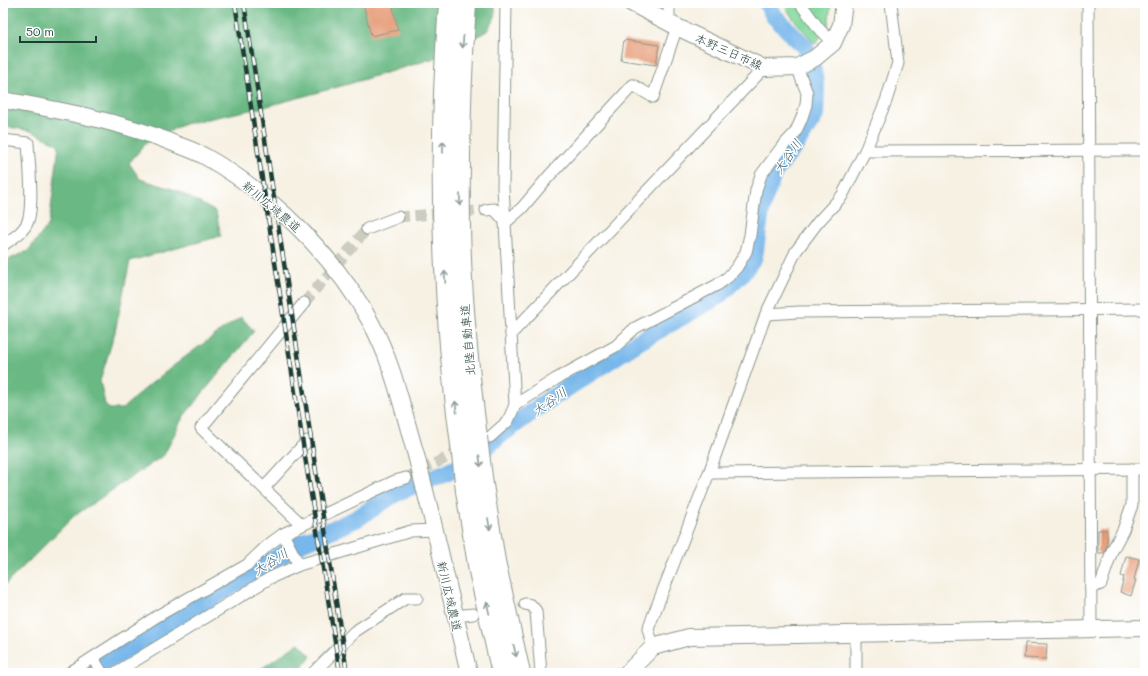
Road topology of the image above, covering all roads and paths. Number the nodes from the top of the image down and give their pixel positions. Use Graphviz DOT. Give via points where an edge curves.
graph roads {
  1 [pos="449,3"];
  2 [pos="466,3"];
  3 [pos="506,3"];
  4 [pos="632,3"];
  5 [pos="669,3"];
  6 [pos="800,3"];
  7 [pos="844,3"];
  8 [pos="891,3"];
  9 [pos="1088,3"];
  10 [pos="673,25"];
  11 [pos="833,43"];
  12 [pos="764,68"];
  13 [pos="797,68"];
  14 [pos="3,100"];
  15 [pos="3,140"];
  16 [pos="1089,150"];
  17 [pos="1145,150"];
  18 [pos="865,151"];
  19 [pos="486,210"];
  20 [pos="398,217"];
  21 [pos="506,222"];
  22 [pos="367,229"];
  23 [pos="3,245"];
  24 [pos="304,303"];
  25 [pos="1090,309"];
  26 [pos="1145,309"];
  27 [pos="766,314"];
  28 [pos="511,334"];
  29 [pos="514,406"];
  30 [pos="476,440"];
  31 [pos="307,441"];
  32 [pos="1132,469"];
  33 [pos="1145,469"];
  34 [pos="1091,470"];
  35 [pos="709,473"];
  36 [pos="406,478"];
  37 [pos="264,488"];
  38 [pos="474,488"];
  39 [pos="433,524"];
  40 [pos="302,525"];
  41 [pos="283,534"];
  42 [pos="299,565"];
  43 [pos="1091,588"];
  44 [pos="417,598"];
  45 [pos="525,604"];
  46 [pos="472,614"];
  47 [pos="455,616"];
  48 [pos="1145,628"];
  49 [pos="1091,630"];
  50 [pos="856,633"];
  51 [pos="652,646"];
  52 [pos="93,658"];
  53 [pos="69,673"];
  54 [pos="102,673"];
  55 [pos="115,673"];
  56 [pos="312,673"];
  57 [pos="469,673"];
  58 [pos="502,673"];
  59 [pos="520,673"];
  60 [pos="541,673"];
  61 [pos="627,673"];
  62 [pos="856,673"];
  30 -- 1 [label="highway, 北陸自動車道, one-way" via="454,397 449,329 443,226 445,48"];
  2 -- 30 [label="highway, 北陸自動車道, one-way" via="459,144 460,225 464,311"];
  3 -- 21 [label="street" via="503,187"];
  4 -- 10 [label="street, 本野三日市線"];
  5 -- 10 [label="street"];
  6 -- 11 [label="street"];
  7 -- 11 [label="street, 本野三日市線" via="841,25"];
  8 -- 18 [label="street" via="898,63 886,102"];
  9 -- 16 [label="street"];
  10 -- 12 [label="street, 本野三日市線"];
  10 -- 21 [label="street" via="653,97 633,85 522,208"];
  11 -- 13 [label="street, 本野三日市線" via="815,58"];
  12 -- 13 [label="street, 本野三日市線"];
  12 -- 28 [label="street"];
  13 -- 29 [label="street" via="807,93 806,105 795,134 761,175 756,190 746,252 737,267 717,285 636,328 616,346"];
  14 -- 39 [label="street, 新川広域農道, bridge" via="101,119 161,137 205,156 255,189 302,229 344,280 371,322 390,367"];
  15 -- 23 [label="street" via="28,143 30,200 28,222 16,237"];
  16 -- 17 [label="street"];
  16 -- 18 [label="street"];
  16 -- 25 [label="street"];
  18 -- 27 [label="street" via="842,196 796,251"];
  19 -- 21 [label="street" via="494,209"];
  20 -- 22 [label="street"];
  21 -- 28 [label="street"];
  24 -- 37 [label="street" via="201,428"];
  25 -- 26 [label="street"];
  25 -- 27 [label="street"];
  25 -- 34 [label="street"];
  27 -- 35 [label="street"];
  28 -- 29 [label="street"];
  29 -- 30 [label="street" via="508,421"];
  30 -- 38 [label="highway, 北陸自動車道, bridge"];
  31 -- 37 [label="street"];
  32 -- 33 [label="street"];
  32 -- 34 [label="street"];
  32 -- 43 [label="street" via="1132,505 1128,517 1112,551 1101,584"];
  34 -- 35 [label="street"];
  34 -- 43 [label="street"];
  35 -- 51 [label="street" via="648,629"];
  36 -- 40 [label="street"];
  37 -- 40 [label="street"];
  58 -- 38 [label="highway, 北陸自動車道, one-way" via="479,571"];
  38 -- 59 [label="highway, 北陸自動車道, one-way" via="495,561"];
  39 -- 42 [label="street"];
  39 -- 47 [label="street, 新川広域農道"];
  40 -- 41 [label="street"];
  41 -- 42 [label="street"];
  41 -- 52 [label="street" via="247,565 159,615"];
  42 -- 55 [label="street" via="270,578"];
  43 -- 49 [label="street"];
  44 -- 56 [label="street" via="406,598 354,632"];
  45 -- 60 [label="street" via="531,605 536,611"];
  46 -- 47 [label="street"];
  47 -- 57 [label="street, 新川広域農道"];
  48 -- 49 [label="street"];
  49 -- 50 [label="street"];
  50 -- 51 [label="street" via="689,637"];
  50 -- 62 [label="street"];
  51 -- 61 [label="street"];
  52 -- 53 [label="street"];
  52 -- 54 [label="street"];
}
